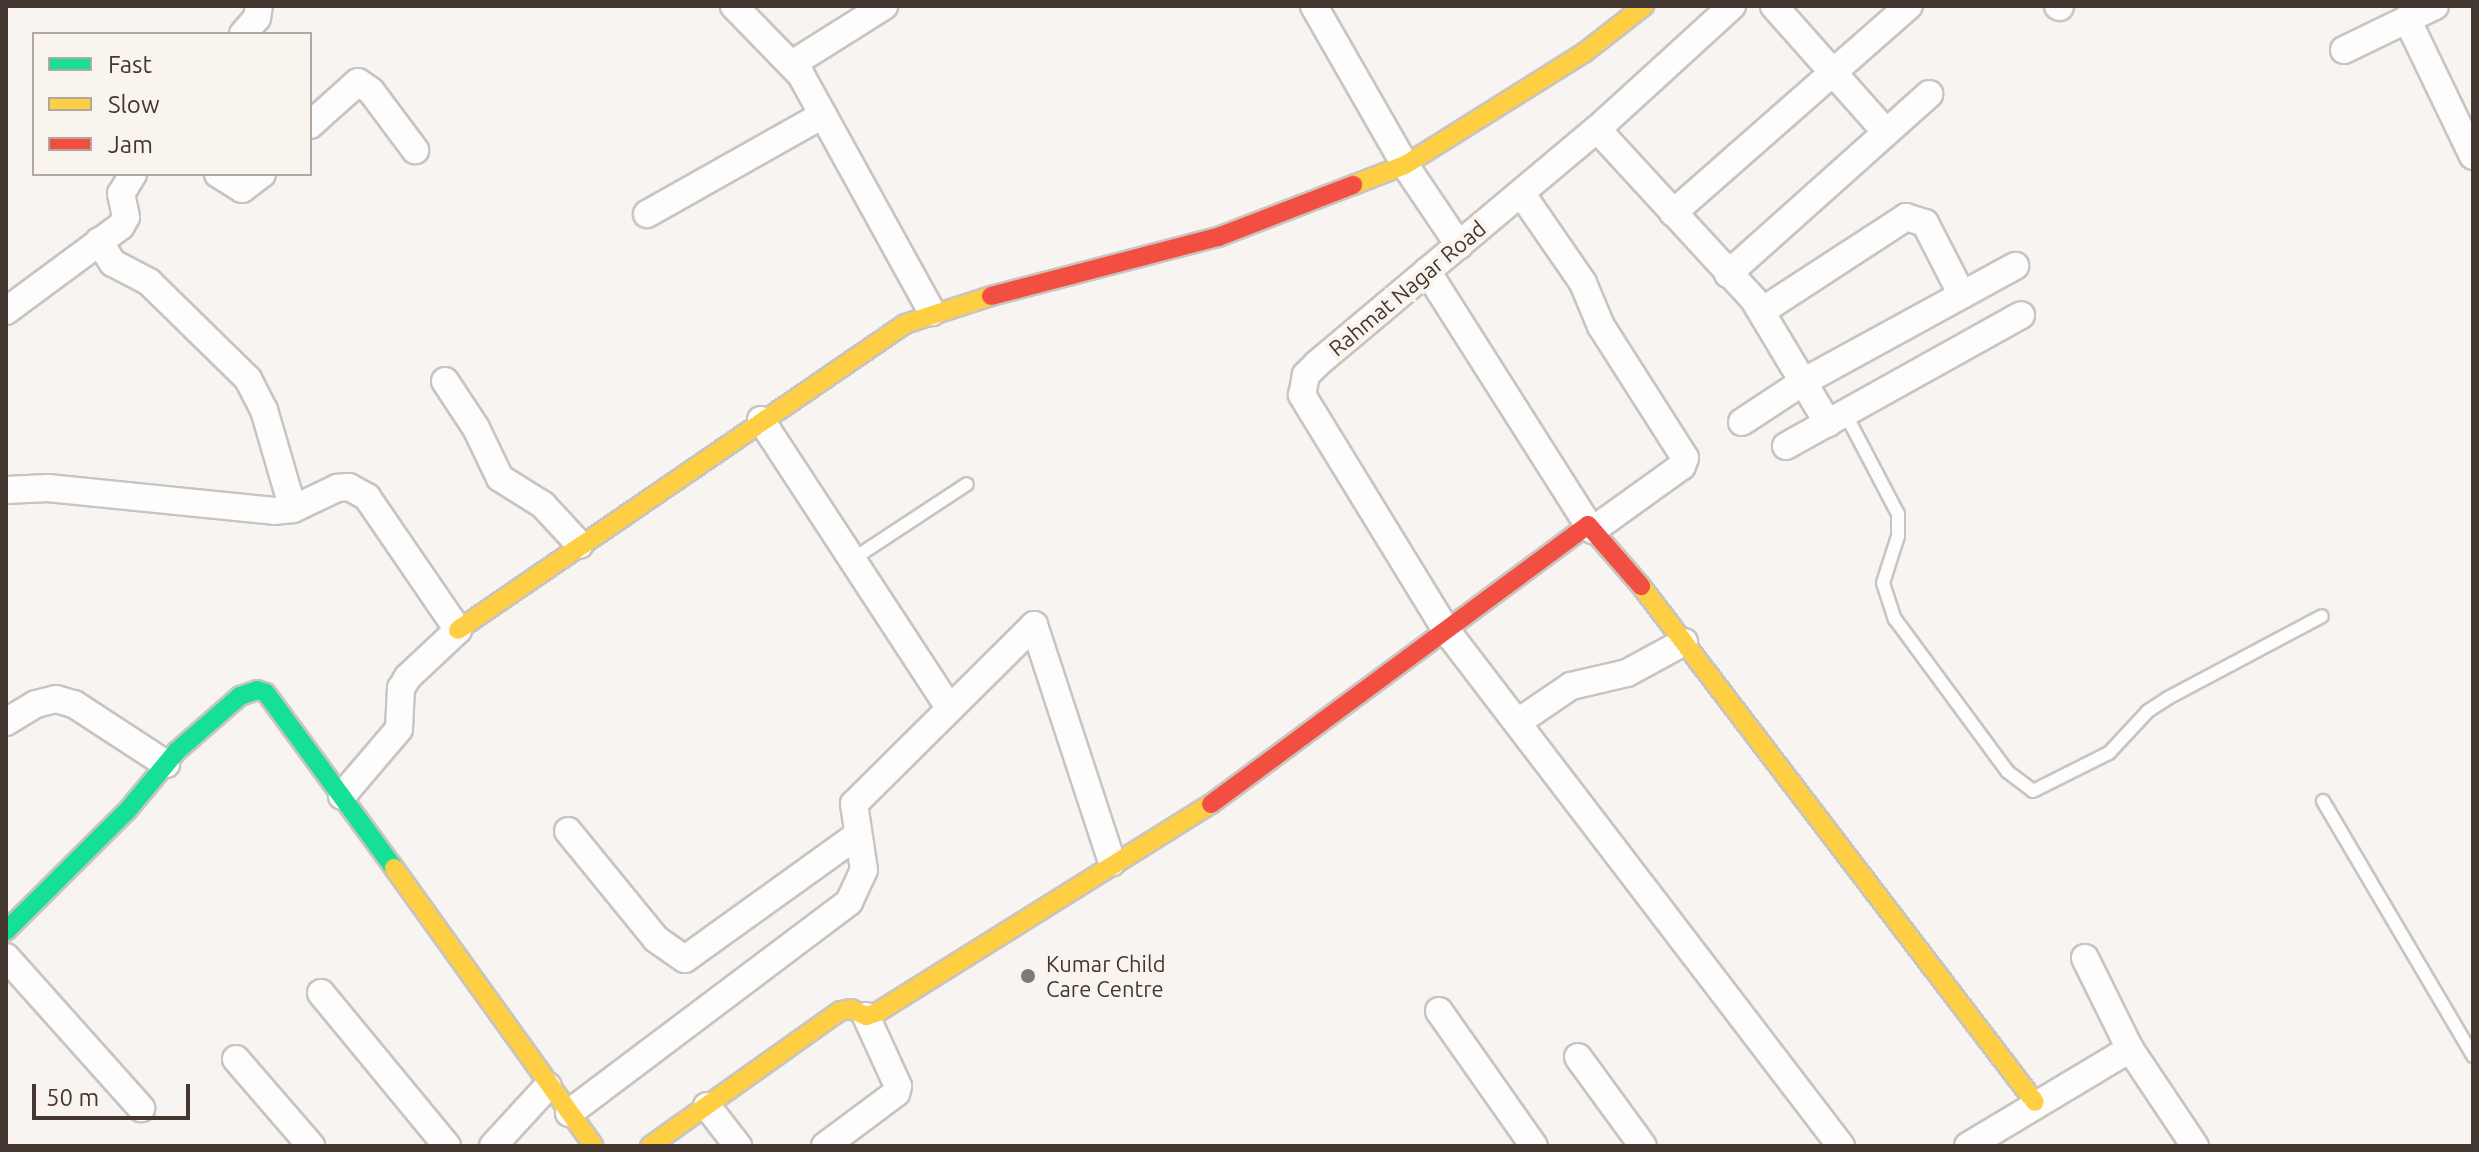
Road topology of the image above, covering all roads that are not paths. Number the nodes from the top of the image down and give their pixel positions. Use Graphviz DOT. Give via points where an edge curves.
graph roads {
  1 [pos="259,6"];
  2 [pos="734,6"];
  3 [pos="884,6"];
  4 [pos="1314,6"];
  5 [pos="1644,6"];
  6 [pos="1732,6"];
  7 [pos="1774,6"];
  8 [pos="1909,6"];
  9 [pos="2435,6"];
  10 [pos="2407,19"];
  11 [pos="245,32"];
  12 [pos="2344,50"];
  13 [pos="792,64"];
  14 [pos="1830,75"];
  15 [pos="1929,94"];
  16 [pos="823,115"];
  17 [pos="2466,120"];
  18 [pos="312,123"];
  19 [pos="1597,129"];
  20 [pos="1886,132"];
  21 [pos="415,150"];
  22 [pos="2473,156"];
  23 [pos="1405,165"];
  24 [pos="132,176"];
  25 [pos="221,176"];
  26 [pos="259,176"];
  27 [pos="1521,193"];
  28 [pos="1673,213"];
  29 [pos="647,214"];
  30 [pos="99,241"];
  31 [pos="1459,245"];
  32 [pos="2015,266"];
  33 [pos="1427,271"];
  34 [pos="1728,274"];
  35 [pos="1962,295"];
  36 [pos="6,311"];
  37 [pos="1762,311"];
  38 [pos="932,312"];
  39 [pos="2021,315"];
  40 [pos="445,381"];
  41 [pos="1803,382"];
  42 [pos="1836,418"];
  43 [pos="761,420"];
  44 [pos="1742,422"];
  45 [pos="1786,446"];
  46 [pos="967,484"];
  47 [pos="6,490"];
  48 [pos="293,509"];
  49 [pos="1590,528"];
  50 [pos="580,545"];
  51 [pos="853,559"];
  52 [pos="2322,616"];
  53 [pos="458,630"];
  54 [pos="1446,630"];
  55 [pos="1684,642"];
  56 [pos="949,707"];
  57 [pos="6,722"];
  58 [pos="1518,722"];
  59 [pos="166,764"];
  60 [pos="342,796"];
  61 [pos="2323,801"];
  62 [pos="568,831"];
  63 [pos="856,836"];
  64 [pos="1112,862"];
  65 [pos="6,931"];
  66 [pos="6,957"];
  67 [pos="2085,958"];
  68 [pos="321,993"];
  69 [pos="1439,1011"];
  70 [pos="866,1016"];
  71 [pos="2130,1049"];
  72 [pos="2473,1056"];
  73 [pos="1578,1057"];
  74 [pos="236,1059"];
  75 [pos="548,1086"];
  76 [pos="2035,1102"];
  77 [pos="707,1106"];
  78 [pos="141,1108"];
  79 [pos="569,1113"];
  80 [pos="311,1146"];
  81 [pos="447,1146"];
  82 [pos="493,1146"];
  83 [pos="594,1146"];
  84 [pos="650,1146"];
  85 [pos="738,1146"];
  86 [pos="825,1146"];
  87 [pos="1534,1146"];
  88 [pos="1643,1146"];
  89 [pos="1841,1146"];
  90 [pos="1968,1146"];
  91 [pos="2195,1146"];
  1 -- 11 [label="street" via="257,18"];
  2 -- 13 [label="street"];
  3 -- 13 [label="street"];
  4 -- 23 [label="street"];
  5 -- 23 [label="street" via="1585,52"];
  6 -- 19 [label="street, Rahmat Nagar Road"];
  7 -- 14 [label="street"];
  8 -- 14 [label="street"];
  9 -- 10 [label="street"];
  10 -- 12 [label="street"];
  10 -- 17 [label="street"];
  13 -- 16 [label="street"];
  14 -- 20 [label="street"];
  14 -- 28 [label="street"];
  15 -- 20 [label="street"];
  16 -- 29 [label="street"];
  16 -- 38 [label="street"];
  17 -- 22 [label="street"];
  18 -- 21 [label="street" via="358,82 371,91"];
  19 -- 27 [label="street, Rahmat Nagar Road"];
  19 -- 28 [label="street"];
  20 -- 34 [label="street"];
  23 -- 31 [label="street"];
  23 -- 38 [label="street" via="1218,237"];
  24 -- 30 [label="street" via="121,194 124,223"];
  25 -- 26 [label="street" via="242,189"];
  27 -- 31 [label="street, Rahmat Nagar Road"];
  27 -- 49 [label="street" via="1583,283 1601,326 1685,458 1679,468"];
  28 -- 34 [label="street"];
  30 -- 36 [label="street"];
  30 -- 48 [label="street" via="113,263 149,282 248,379 264,410"];
  31 -- 33 [label="street, Rahmat Nagar Road"];
  32 -- 35 [label="street"];
  33 -- 49 [label="street"];
  33 -- 54 [label="street, Rahmat Nagar Road" via="1317,364 1301,385 1306,404"];
  34 -- 37 [label="street"];
  35 -- 37 [label="street" via="1925,223 1906,217"];
  35 -- 41 [label="street"];
  37 -- 41 [label="street"];
  38 -- 43 [label="street" via="905,324"];
  39 -- 42 [label="street"];
  40 -- 50 [label="street" via="500,478 543,505"];
  41 -- 42 [label="street"];
  41 -- 44 [label="street"];
  42 -- 45 [label="street"];
  42 -- 52 [label="lane" via="1898,514 1898,536 1883,583 1895,619 2008,772 2033,791 2109,753 2148,711 2168,698"];
  43 -- 50 [label="street"];
  43 -- 51 [label="street"];
  46 -- 51 [label="lane"];
  47 -- 48 [label="street" via="48,488 236,510"];
  48 -- 53 [label="street" via="337,488 360,491"];
  49 -- 54 [label="street"];
  49 -- 55 [label="street"];
  50 -- 53 [label="street"];
  51 -- 56 [label="street"];
  53 -- 60 [label="street" via="408,677 401,688 399,729"];
  54 -- 58 [label="street"];
  54 -- 64 [label="street" via="1192,818"];
  55 -- 58 [label="street" via="1627,673 1571,686"];
  55 -- 76 [label="street"];
  56 -- 63 [label="street" via="859,796 852,813"];
  56 -- 64 [label="street" via="1034,625"];
  57 -- 59 [label="street" via="56,699 74,704"];
  58 -- 89 [label="street"];
  59 -- 60 [label="street" via="240,696 257,690 266,693"];
  59 -- 65 [label="street" via="127,811"];
  60 -- 75 [label="street"];
  61 -- 72 [label="lane"];
  62 -- 63 [label="street" via="656,939 685,959"];
  63 -- 79 [label="street" via="863,879 849,902"];
  64 -- 70 [label="street"];
  66 -- 78 [label="street"];
  67 -- 71 [label="street"];
  68 -- 81 [label="street"];
  69 -- 87 [label="street"];
  70 -- 77 [label="street" via="851,1009 840,1011"];
  70 -- 86 [label="street" via="898,1086 896,1093"];
  71 -- 76 [label="street"];
  71 -- 91 [label="street"];
  73 -- 88 [label="street"];
  74 -- 80 [label="street"];
  75 -- 79 [label="street"];
  75 -- 82 [label="street"];
  76 -- 90 [label="street"];
  77 -- 84 [label="street"];
  77 -- 85 [label="street"];
  79 -- 83 [label="street"];
}
